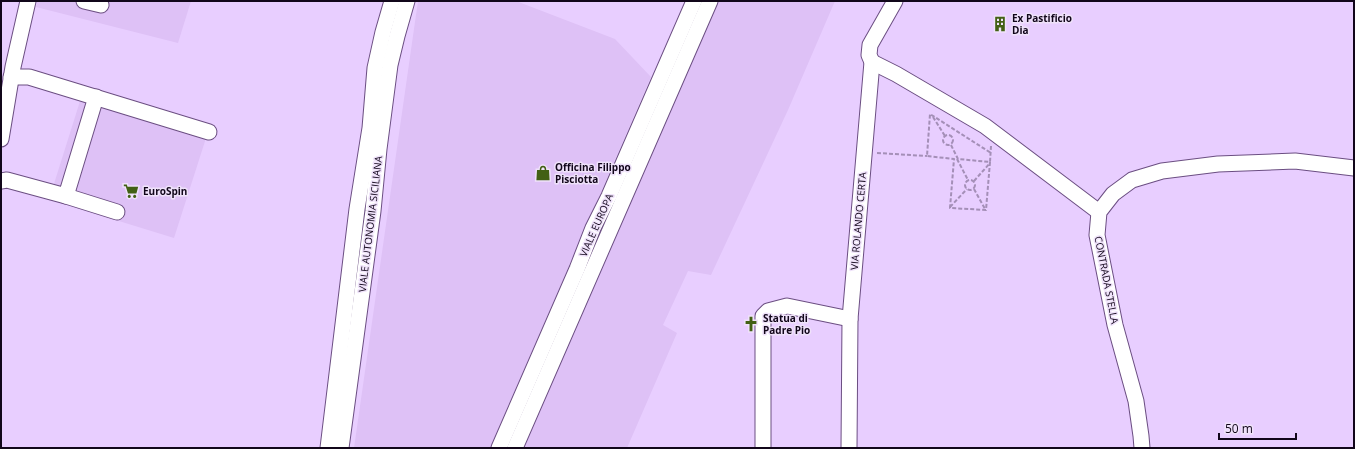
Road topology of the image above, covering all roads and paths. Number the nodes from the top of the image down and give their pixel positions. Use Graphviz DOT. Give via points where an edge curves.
graph roads {
  1 [pos="28,1"];
  2 [pos="84,1"];
  3 [pos="392,1"];
  4 [pos="407,1"];
  5 [pos="895,1"];
  6 [pos="101,5"];
  7 [pos="700,5"];
  8 [pos="872,62"];
  9 [pos="11,77"];
  10 [pos="96,97"];
  11 [pos="926,111"];
  12 [pos="930,114"];
  13 [pos="209,132"];
  14 [pos="995,133"];
  15 [pos="945,136"];
  16 [pos="1,139"];
  17 [pos="951,145"];
  18 [pos="864,152"];
  19 [pos="991,153"];
  20 [pos="927,156"];
  21 [pos="956,159"];
  22 [pos="990,162"];
  23 [pos="1354,168"];
  24 [pos="968,180"];
  25 [pos="1,181"];
  26 [pos="974,181"];
  27 [pos="967,189"];
  28 [pos="974,189"];
  29 [pos="66,196"];
  30 [pos="950,208"];
  31 [pos="357,209"];
  32 [pos="986,210"];
  33 [pos="373,211"];
  34 [pos="117,212"];
  35 [pos="1099,212"];
  36 [pos="584,272"];
  37 [pos="850,319"];
  38 [pos="328,448"];
  39 [pos="341,448"];
  40 [pos="499,448"];
  41 [pos="515,448"];
  42 [pos="763,448"];
  43 [pos="848,448"];
  44 [pos="1142,448"];
  1 -- 9 [label="street"];
  2 -- 6 [label="street"];
  3 -- 31 [label="street, VIALE AUTONOMIA SICILIANA" via="376,68 370,128"];
  4 -- 33 [label="street, VIALE AUTONOMIA SICILIANA" via="390,65"];
  5 -- 8 [label="street, VIA ROLANDO CERTA" via="870,44 869,55"];
  7 -- 36 [label="street, VIALE EUROPA" via="593,228"];
  8 -- 14 [label="street" via="975,119"];
  8 -- 18 [label="street, VIA ROLANDO CERTA"];
  9 -- 10 [label="street"];
  9 -- 16 [label="street"];
  10 -- 13 [label="street"];
  10 -- 29 [label="street"];
  11 -- 12 [label="path"];
  12 -- 15 [label="path"];
  12 -- 19 [label="path"];
  12 -- 20 [label="path"];
  14 -- 19 [label="path"];
  14 -- 35 [label="street"];
  15 -- 17 [label="path" via="944,143"];
  15 -- 17 [label="path" via="952,137"];
  17 -- 21 [label="path"];
  18 -- 20 [label="path"];
  18 -- 37 [label="street, VIA ROLANDO CERTA"];
  19 -- 22 [label="path"];
  20 -- 21 [label="path"];
  21 -- 22 [label="path"];
  21 -- 24 [label="path"];
  21 -- 30 [label="path"];
  22 -- 26 [label="path"];
  22 -- 32 [label="path"];
  23 -- 35 [label="street" via="1295,161 1218,164 1162,171 1132,180 1113,194"];
  24 -- 26 [label="path"];
  24 -- 27 [label="path" via="965,185"];
  25 -- 29 [label="street" via="7,180"];
  26 -- 28 [label="path"];
  27 -- 28 [label="path"];
  27 -- 30 [label="path"];
  28 -- 32 [label="path"];
  29 -- 34 [label="street"];
  30 -- 32 [label="path"];
  31 -- 33 [label="street"];
  31 -- 38 [label="street, VIALE AUTONOMIA SICILIANA"];
  33 -- 39 [label="street, VIALE AUTONOMIA SICILIANA"];
  35 -- 44 [label="street, CONTRADA STELLA" via="1097,235 1115,325 1136,401"];
  36 -- 40 [label="street, VIALE EUROPA"];
  36 -- 41 [label="street, VIALE EUROPA"];
  37 -- 42 [label="street" via="787,306 768,311 764,316"];
  37 -- 43 [label="street, VIA ROLANDO CERTA"];
}
